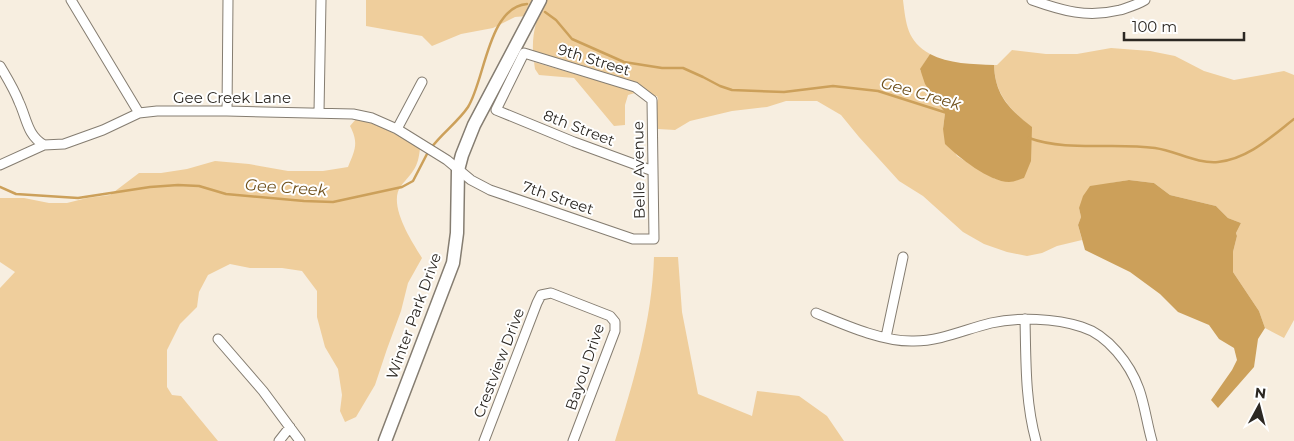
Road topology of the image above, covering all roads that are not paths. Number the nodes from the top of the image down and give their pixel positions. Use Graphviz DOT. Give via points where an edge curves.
graph roads {
  1 [pos="71,0"];
  2 [pos="228,0"];
  3 [pos="321,0"];
  4 [pos="540,0"];
  5 [pos="1032,0"];
  6 [pos="1145,0"];
  7 [pos="0,66"];
  8 [pos="422,82"];
  9 [pos="652,100"];
  10 [pos="496,110"];
  11 [pos="227,111"];
  12 [pos="319,112"];
  13 [pos="139,113"];
  14 [pos="397,129"];
  15 [pos="44,145"];
  16 [pos="0,165"];
  17 [pos="458,170"];
  18 [pos="653,171"];
  19 [pos="654,239"];
  20 [pos="903,257"];
  21 [pos="541,295"];
  22 [pos="816,313"];
  23 [pos="1026,319"];
  24 [pos="886,337"];
  25 [pos="218,339"];
  26 [pos="290,427"];
  27 [pos="279,441"];
  28 [pos="300,441"];
  29 [pos="385,441"];
  30 [pos="484,441"];
  31 [pos="573,441"];
  32 [pos="1036,441"];
  33 [pos="1152,441"];
  1 -- 13 [label="street"];
  2 -- 11 [label="street"];
  3 -- 12 [label="street"];
  4 -- 17 [label="street, Winter Park Drive" via="474,125"];
  5 -- 6 [label="street" via="1060,10 1094,14 1131,7"];
  7 -- 15 [label="street" via="20,102 28,130"];
  8 -- 14 [label="street"];
  9 -- 10 [label="street, 9th Street" via="635,87 524,53"];
  9 -- 18 [label="street, Belle Avenue"];
  10 -- 18 [label="street, 8th Street"];
  11 -- 12 [label="street, Gee Creek Lane"];
  11 -- 13 [label="street, Gee Creek Lane"];
  12 -- 14 [label="street, Gee Creek Lane" via="372,118"];
  13 -- 15 [label="street, Gee Creek Lane" via="64,144"];
  14 -- 17 [label="street, Gee Creek Lane"];
  15 -- 16 [label="street, Gee Creek Lane"];
  17 -- 19 [label="street, 7th Street" via="490,190 633,238"];
  17 -- 29 [label="street, Winter Park Drive" via="453,263"];
  18 -- 19 [label="street, Belle Avenue"];
  20 -- 24 [label="street"];
  21 -- 30 [label="street, Crestview Drive"];
  21 -- 31 [label="street, Bayou Drive" via="551,294 610,316 615,322 615,331"];
  22 -- 24 [label="street"];
  23 -- 24 [label="street" via="914,341"];
  23 -- 32 [label="street" via="1027,393"];
  23 -- 33 [label="street" via="1082,326 1112,347 1139,390"];
  25 -- 26 [label="street"];
  26 -- 27 [label="street"];
  26 -- 28 [label="street"];
}
